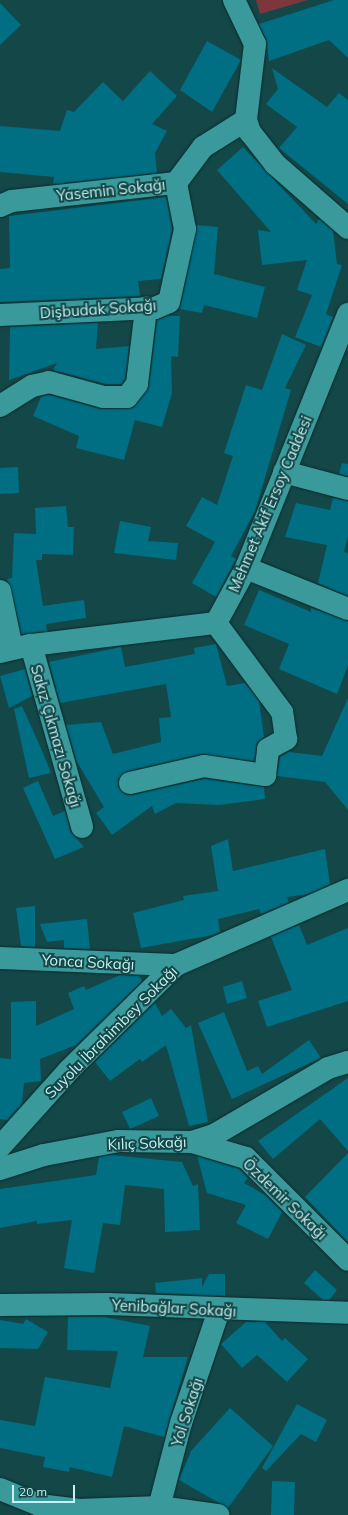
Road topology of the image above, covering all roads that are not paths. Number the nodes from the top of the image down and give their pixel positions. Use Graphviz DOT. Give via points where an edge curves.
graph roads {
  1 [pos="234,0"];
  2 [pos="246,120"];
  3 [pos="176,183"];
  4 [pos="0,206"];
  5 [pos="348,228"];
  6 [pos="146,308"];
  7 [pos="348,314"];
  8 [pos="0,316"];
  9 [pos="342,350"];
  10 [pos="0,406"];
  11 [pos="284,472"];
  12 [pos="348,489"];
  13 [pos="246,568"];
  14 [pos="0,590"];
  15 [pos="348,609"];
  16 [pos="216,623"];
  17 [pos="14,648"];
  18 [pos="130,783"];
  19 [pos="82,826"];
  20 [pos="348,890"];
  21 [pos="0,958"];
  22 [pos="176,966"];
  23 [pos="348,1062"];
  24 [pos="192,1142"];
  25 [pos="0,1147"];
  26 [pos="0,1169"];
  27 [pos="348,1260"];
  28 [pos="0,1305"];
  29 [pos="219,1310"];
  30 [pos="348,1313"];
  31 [pos="0,1490"];
  32 [pos="159,1511"];
  33 [pos="218,1515"];
  1 -- 2 [label="street" via="255,44"];
  2 -- 3 [label="street, Yasemin Sokağı" via="203,146"];
  2 -- 5 [label="street" via="250,132 276,164"];
  3 -- 4 [label="street, Yasemin Sokağı" via="12,201"];
  3 -- 6 [label="street, Dişbudak Sokağı" via="185,229 169,302"];
  6 -- 8 [label="street, Dişbudak Sokağı"];
  6 -- 10 [label="street" via="137,384 127,397 104,397 49,382 32,386"];
  7 -- 9 [label="street, Mehmet Akif Ersoy Caddesi"];
  9 -- 11 [label="street, Mehmet Akif Ersoy Caddesi"];
  11 -- 12 [label="street"];
  11 -- 13 [label="street, Mehmet Akif Ersoy Caddesi"];
  13 -- 15 [label="street"];
  13 -- 16 [label="street, Mehmet Akif Ersoy Caddesi"];
  14 -- 17 [label="street, Sakız Çıkmazı Sokağı"];
  16 -- 17 [label="street"];
  16 -- 18 [label="street" via="282,712 286,739 268,749 265,775 204,766"];
  17 -- 19 [label="street, Sakız Çıkmazı Sokağı"];
  20 -- 22 [label="street, Suyolu İbrahimbey Sokağı"];
  21 -- 22 [label="street, Yonca Sokağı"];
  22 -- 25 [label="street, Suyolu İbrahimbey Sokağı" via="69,1070"];
  23 -- 24 [label="street, Kılıç Sokağı" via="328,1068 214,1135"];
  24 -- 26 [label="street, Kılıç Sokağı" via="118,1141 44,1155"];
  24 -- 27 [label="street, Özdemir Sokağı" via="246,1158"];
  28 -- 29 [label="street, Yenibağlar Sokağı" via="108,1304"];
  29 -- 30 [label="street, Yenibağlar Sokağı"];
  29 -- 32 [label="street, Yol Sokağı" via="181,1423"];
  31 -- 32 [label="street" via="39,1505 78,1510"];
  32 -- 33 [label="street"];
}
